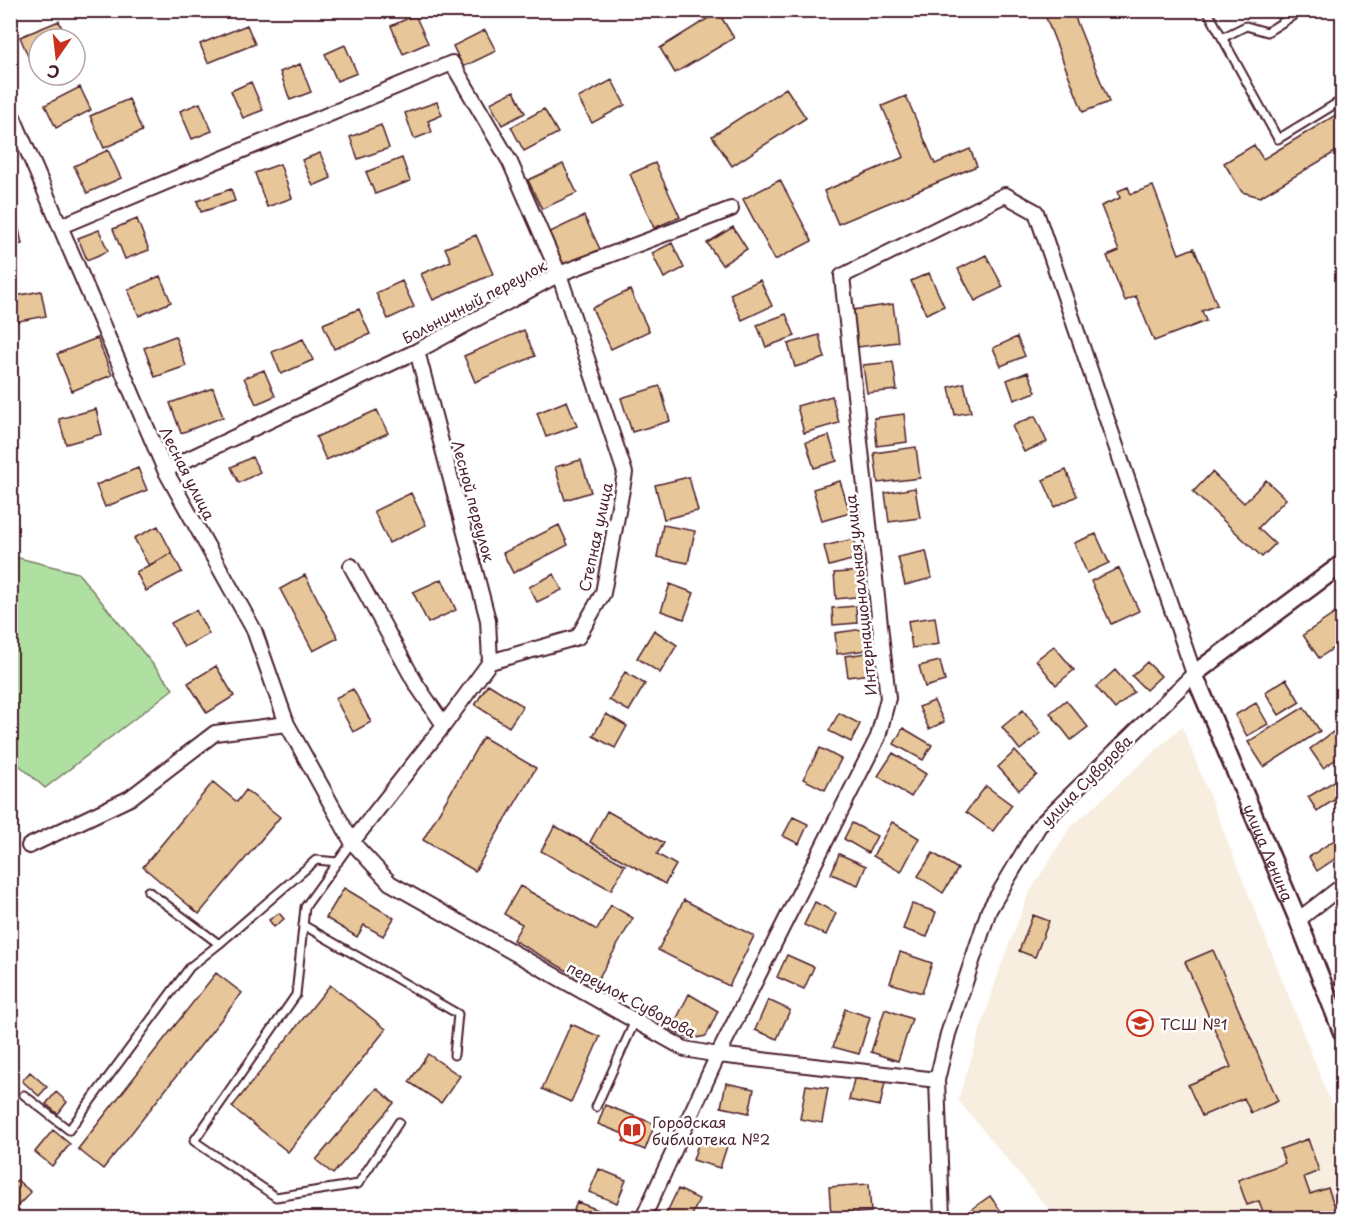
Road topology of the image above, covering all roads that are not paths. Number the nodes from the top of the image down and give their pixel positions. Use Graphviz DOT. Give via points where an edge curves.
graph roads {
  1 [pos="1207,10"];
  2 [pos="1302,10"];
  3 [pos="1222,38"];
  4 [pos="1342,100"];
  5 [pos="10,110"];
  6 [pos="731,209"];
  7 [pos="61,226"];
  8 [pos="559,274"];
  9 [pos="417,351"];
  10 [pos="165,470"];
  11 [pos="1342,564"];
  12 [pos="351,566"];
  13 [pos="490,662"];
  14 [pos="1194,674"];
  15 [pos="287,724"];
  16 [pos="444,725"];
  17 [pos="352,842"];
  18 [pos="29,846"];
  19 [pos="338,862"];
  20 [pos="1342,886"];
  21 [pos="148,891"];
  22 [pos="1298,920"];
  23 [pos="303,925"];
  24 [pos="219,944"];
  25 [pos="635,1021"];
  26 [pos="1342,1032"];
  27 [pos="454,1055"];
  28 [pos="718,1055"];
  29 [pos="937,1080"];
  30 [pos="24,1095"];
  31 [pos="596,1107"];
  32 [pos="399,1122"];
  33 [pos="643,1218"];
  34 [pos="942,1218"];
  1 -- 3 [label="lane"];
  2 -- 3 [label="lane" via="1267,32 1246,26"];
  3 -- 4 [label="lane" via="1278,139"];
  5 -- 7 [label="street, Лесная улица"];
  6 -- 8 [label="street"];
  7 -- 8 [label="street, Больничный переулок" via="452,63 510,162"];
  7 -- 10 [label="street, Лесная улица"];
  8 -- 9 [label="street, Больничный переулок"];
  8 -- 13 [label="street, Степная улица" via="625,473 603,593 578,637"];
  9 -- 10 [label="street, Больничный переулок"];
  9 -- 13 [label="street, Лесной переулок" via="488,620"];
  10 -- 15 [label="street, Лесная улица" via="254,630"];
  11 -- 14 [label="street, улица Суворова"];
  12 -- 16 [label="street" via="416,684"];
  13 -- 16 [label="street"];
  14 -- 22 [label="street, улица Ленина"];
  14 -- 28 [label="street, Интернациональная улица" via="1036,212 1005,195 842,276 888,698 878,737"];
  14 -- 29 [label="street, улица Суворова" via="1039,826 989,910"];
  15 -- 17 [label="street, Лесная улица"];
  15 -- 18 [label="street" via="215,733 130,798"];
  16 -- 17 [label="street"];
  17 -- 19 [label="lane"];
  17 -- 25 [label="street, переулок Суворова" via="390,884"];
  19 -- 23 [label="lane" via="305,907"];
  19 -- 24 [label="lane" via="316,860"];
  20 -- 22 [label="street"];
  21 -- 24 [label="lane"];
  22 -- 26 [label="street, улица Ленина"];
  23 -- 27 [label="lane" via="458,1014"];
  23 -- 32 [label="lane" via="296,995 194,1142 276,1197 358,1184"];
  24 -- 30 [label="lane" via="190,967 69,1130"];
  25 -- 28 [label="street, переулок Суворова" via="685,1049"];
  25 -- 31 [label="lane"];
  28 -- 29 [label="street, переулок Суворова"];
  28 -- 33 [label="street, Интернациональная улица"];
  29 -- 34 [label="street, улица Суворова"];
}
